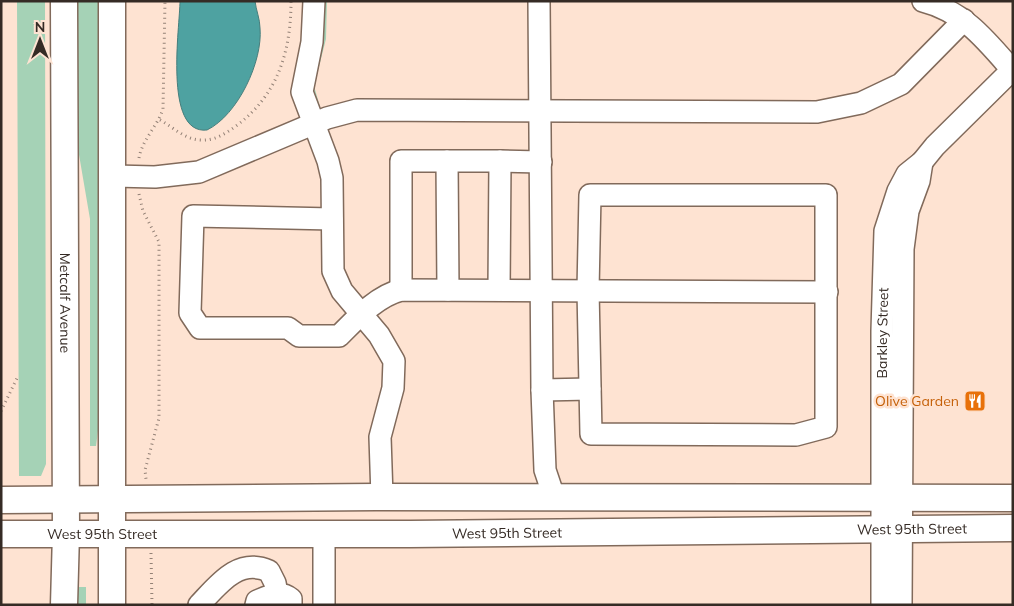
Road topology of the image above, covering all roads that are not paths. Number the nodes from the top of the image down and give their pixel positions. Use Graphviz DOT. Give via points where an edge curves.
graph roads {
  1 [pos="64,1"];
  2 [pos="112,1"];
  3 [pos="314,1"];
  4 [pos="539,1"];
  5 [pos="923,1"];
  6 [pos="964,20"];
  7 [pos="1012,69"];
  8 [pos="541,110"];
  9 [pos="312,124"];
  10 [pos="447,161"];
  11 [pos="500,161"];
  12 [pos="541,162"];
  13 [pos="125,177"];
  14 [pos="332,219"];
  15 [pos="401,290"];
  16 [pos="448,290"];
  17 [pos="499,290"];
  18 [pos="541,290"];
  19 [pos="588,290"];
  20 [pos="827,292"];
  21 [pos="361,316"];
  22 [pos="590,389"];
  23 [pos="542,390"];
  24 [pos="382,497"];
  25 [pos="554,497"];
  26 [pos="892,497"];
  27 [pos="1013,498"];
  28 [pos="112,499"];
  29 [pos="1,500"];
  30 [pos="65,500"];
  31 [pos="1013,528"];
  32 [pos="892,529"];
  33 [pos="66,533"];
  34 [pos="112,533"];
  35 [pos="1,534"];
  36 [pos="324,534"];
  37 [pos="410,534"];
  38 [pos="281,594"];
  39 [pos="64,605"];
  40 [pos="112,605"];
  41 [pos="199,605"];
  42 [pos="219,605"];
  43 [pos="256,605"];
  44 [pos="324,605"];
  45 [pos="882,605"];
  46 [pos="901,605"];
  1 -- 30 [label="main road, Metcalf Avenue"];
  2 -- 13 [label="main road"];
  3 -- 9 [label="street" via="312,42 302,92"];
  4 -- 8 [label="street"];
  5 -- 6 [label="street" via="949,10"];
  6 -- 7 [label="street"];
  6 -- 8 [label="street" via="901,84 861,103 817,112"];
  7 -- 26 [label="street, Barkley Street" via="922,162 908,211"];
  8 -- 9 [label="street" via="357,110"];
  8 -- 12 [label="street"];
  9 -- 13 [label="street" via="199,172"];
  9 -- 14 [label="street" via="332,178"];
  10 -- 11 [label="street"];
  10 -- 15 [label="street" via="401,161"];
  10 -- 16 [label="street"];
  11 -- 12 [label="street"];
  11 -- 17 [label="street"];
  12 -- 18 [label="street"];
  13 -- 28 [label="main road"];
  14 -- 21 [label="street" via="332,262 336,281"];
  14 -- 21 [label="street" via="193,216 190,313 200,328 288,328 299,336 340,336"];
  15 -- 16 [label="street"];
  15 -- 21 [label="street" via="390,293"];
  16 -- 17 [label="street"];
  17 -- 18 [label="street"];
  18 -- 19 [label="street"];
  18 -- 23 [label="street"];
  19 -- 20 [label="street"];
  19 -- 20 [label="street" via="590,195 826,195"];
  19 -- 22 [label="street"];
  20 -- 22 [label="street" via="826,427 796,436 591,434"];
  21 -- 24 [label="street" via="379,335 394,362 392,388 380,437"];
  22 -- 23 [label="street"];
  23 -- 25 [label="street" via="545,470"];
  24 -- 25 [label="main road"];
  24 -- 28 [label="main road"];
  25 -- 26 [label="main road"];
  25 -- 37 [label="main road" via="550,512 449,517"];
  26 -- 27 [label="main road"];
  26 -- 32 [label="street, Barkley Street"];
  28 -- 30 [label="main road"];
  28 -- 34 [label="main road"];
  29 -- 30 [label="main road"];
  30 -- 33 [label="main road, Metcalf Avenue"];
  31 -- 32 [label="main road, West 95th Street"];
  32 -- 37 [label="main road, West 95th Street"];
  32 -- 45 [label="street, Barkley Street"];
  32 -- 46 [label="street, Barkley Street"];
  33 -- 34 [label="main road, West 95th Street"];
  33 -- 35 [label="main road, West 95th Street"];
  33 -- 39 [label="main road, Metcalf Avenue"];
  34 -- 36 [label="main road, West 95th Street"];
  34 -- 40 [label="main road"];
  36 -- 37 [label="main road, West 95th Street"];
  36 -- 44 [label="street"];
  38 -- 41 [label="street" via="269,571 241,569 225,577"];
  38 -- 42 [label="street" via="242,582 232,585"];
  38 -- 43 [label="street" via="257,601"];
}
